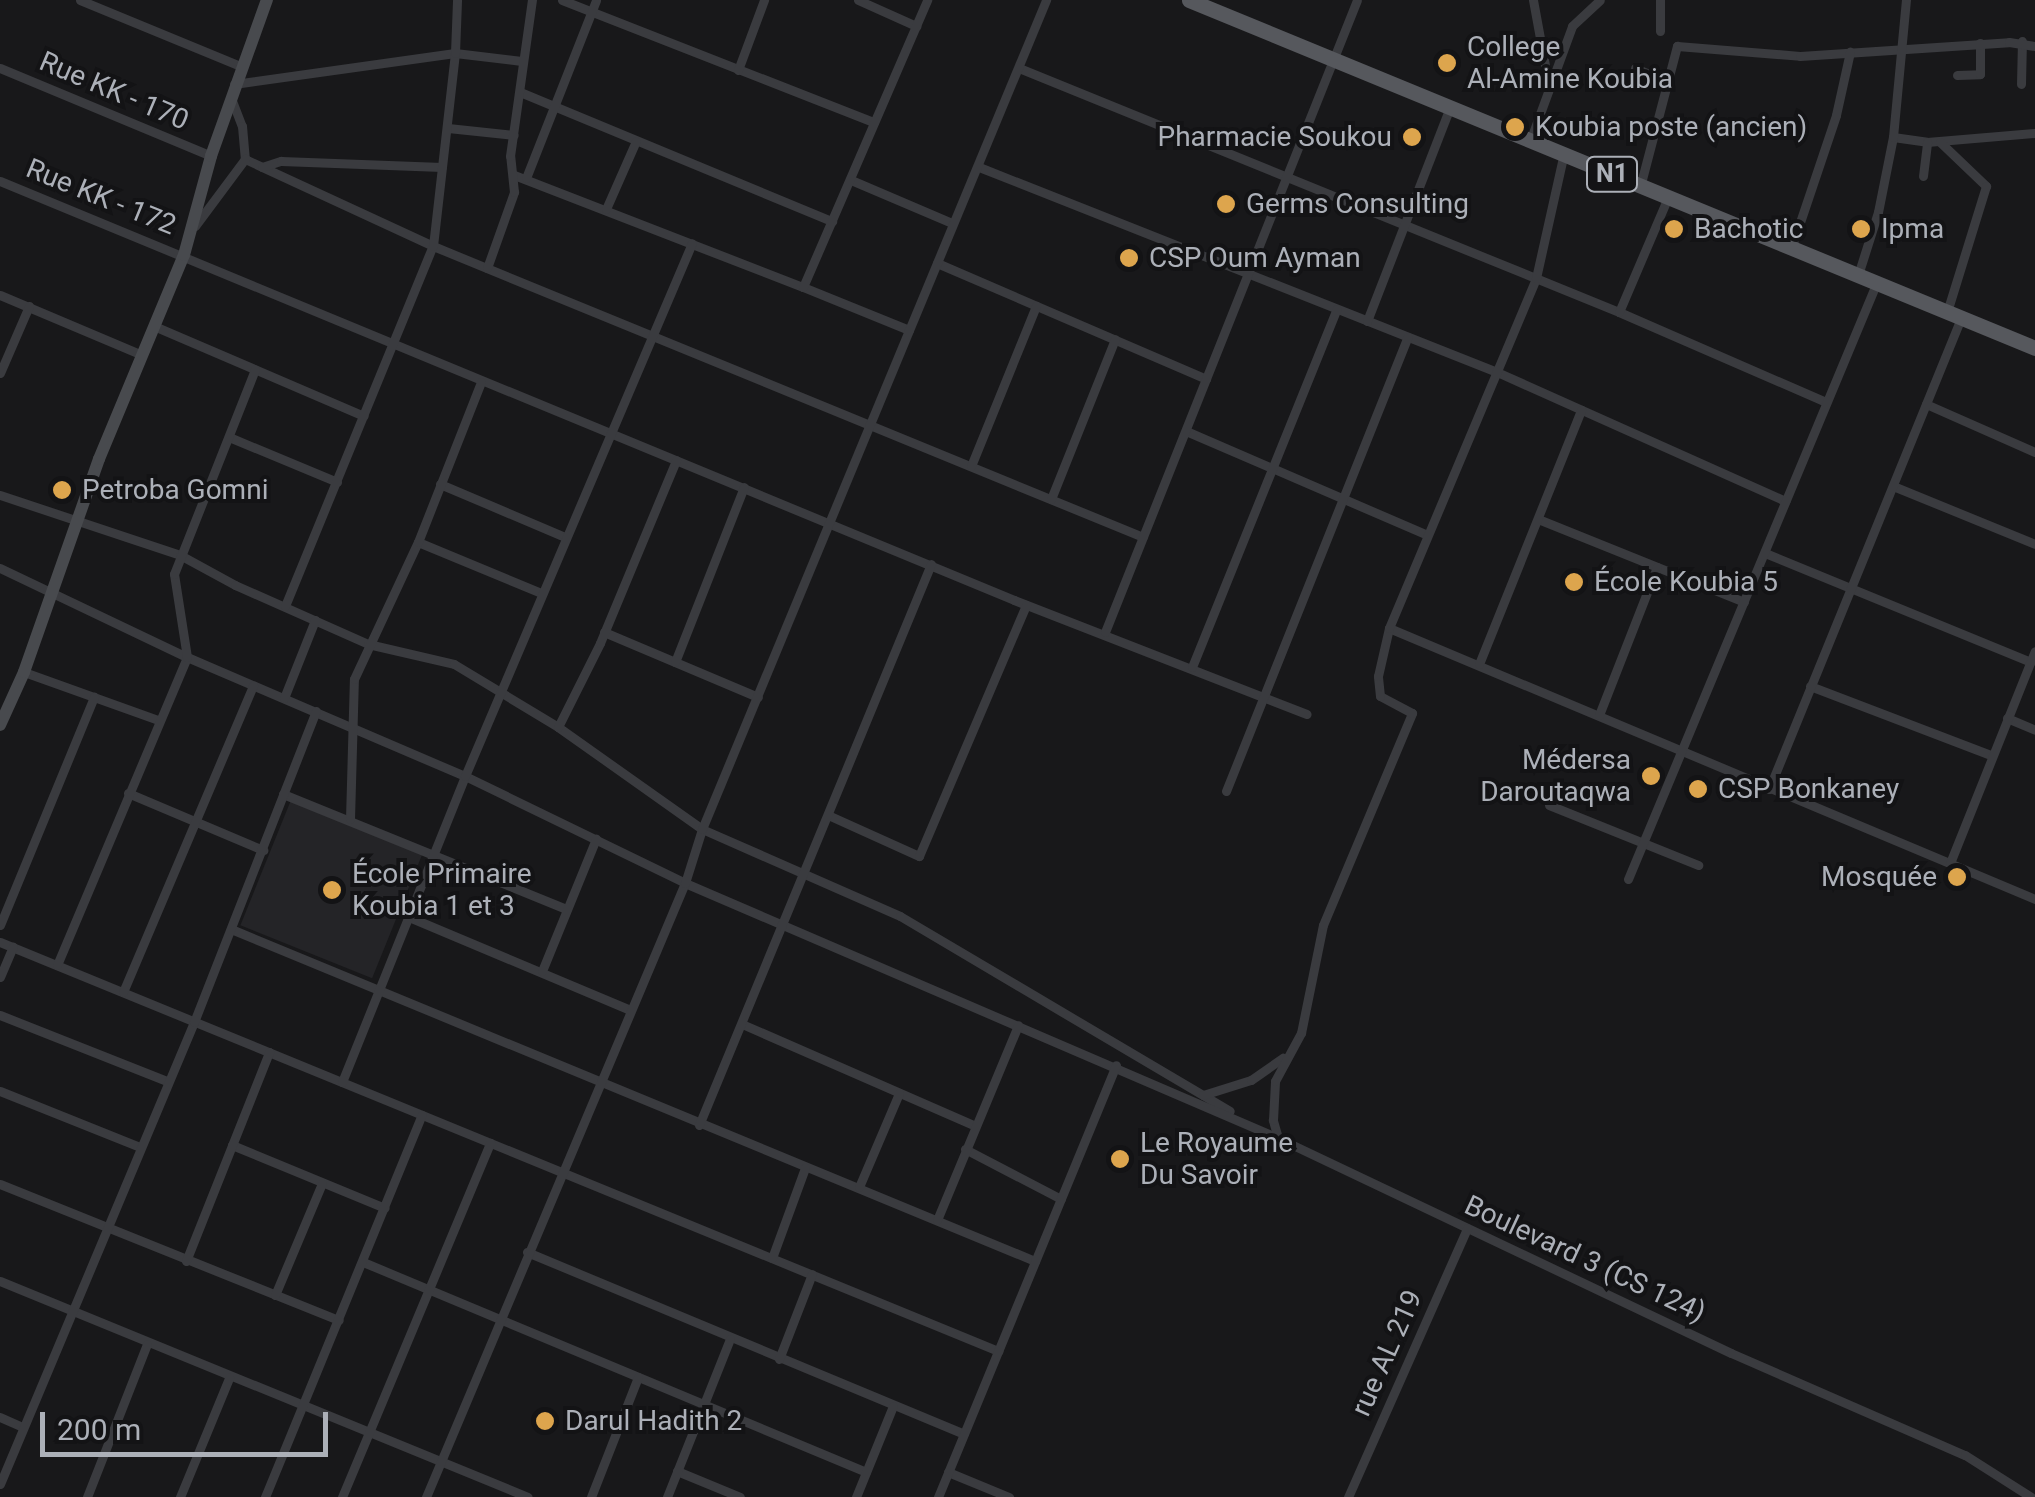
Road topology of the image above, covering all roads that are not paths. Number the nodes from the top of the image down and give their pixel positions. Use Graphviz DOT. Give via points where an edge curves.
graph roads {
  1 [pos="80,0"];
  2 [pos="266,0"];
  3 [pos="457,0"];
  4 [pos="532,0"];
  5 [pos="562,0"];
  6 [pos="596,0"];
  7 [pos="764,0"];
  8 [pos="858,0"];
  9 [pos="927,0"];
  10 [pos="1046,0"];
  11 [pos="1189,0"];
  12 [pos="1357,0"];
  13 [pos="1534,0"];
  14 [pos="1600,0"];
  15 [pos="1660,0"];
  16 [pos="1906,0"];
  17 [pos="592,12"];
  18 [pos="916,26"];
  19 [pos="1660,31"];
  20 [pos="2022,41"];
  21 [pos="1980,44"];
  22 [pos="2035,46"];
  23 [pos="1900,48"];
  24 [pos="456,52"];
  25 [pos="1850,52"];
  26 [pos="1334,60"];
  27 [pos="522,62"];
  28 [pos="240,66"];
  29 [pos="0,68"];
  30 [pos="1020,68"];
  31 [pos="1635,68"];
  32 [pos="738,70"];
  33 [pos="1957,75"];
  34 [pos="1666,80"];
  35 [pos="1549,84"];
  36 [pos="2021,84"];
  37 [pos="232,90"];
  38 [pos="520,92"];
  39 [pos="554,106"];
  40 [pos="1449,110"];
  41 [pos="874,122"];
  42 [pos="448,128"];
  43 [pos="2035,133"];
  44 [pos="514,135"];
  45 [pos="1894,137"];
  46 [pos="636,141"];
  47 [pos="1928,142"];
  48 [pos="1940,142"];
  49 [pos="1529,143"];
  50 [pos="211,156"];
  51 [pos="1563,157"];
  52 [pos="245,158"];
  53 [pos="262,166"];
  54 [pos="442,167"];
  55 [pos="979,168"];
  56 [pos="514,175"];
  57 [pos="1923,176"];
  58 [pos="526,178"];
  59 [pos="1287,178"];
  60 [pos="0,180"];
  61 [pos="851,180"];
  62 [pos="1641,183"];
  63 [pos="1669,195"];
  64 [pos="606,209"];
  65 [pos="832,221"];
  66 [pos="952,223"];
  67 [pos="1403,227"];
  68 [pos="190,232"];
  69 [pos="692,243"];
  70 [pos="433,246"];
  71 [pos="1792,246"];
  72 [pos="184,256"];
  73 [pos="937,263"];
  74 [pos="487,268"];
  75 [pos="1248,274"];
  76 [pos="1858,274"];
  77 [pos="1536,278"];
  78 [pos="1876,284"];
  79 [pos="803,287"];
  80 [pos="0,295"];
  81 [pos="28,306"];
  82 [pos="1036,306"];
  83 [pos="1336,309"];
  84 [pos="1620,312"];
  85 [pos="1954,315"];
  86 [pos="1367,321"];
  87 [pos="154,326"];
  88 [pos="909,330"];
  89 [pos="652,336"];
  90 [pos="1408,337"];
  91 [pos="1114,340"];
  92 [pos="392,346"];
  93 [pos="2035,348"];
  94 [pos="142,355"];
  95 [pos="256,369"];
  96 [pos="1,370"];
  97 [pos="1497,372"];
  98 [pos="1206,379"];
  99 [pos="481,382"];
  100 [pos="1826,402"];
  101 [pos="1926,404"];
  102 [pos="1582,410"];
  103 [pos="364,416"];
  104 [pos="869,425"];
  105 [pos="1186,430"];
  106 [pos="611,431"];
  107 [pos="229,437"];
  108 [pos="2035,452"];
  109 [pos="676,460"];
  110 [pos="971,466"];
  111 [pos="1273,466"];
  112 [pos="337,482"];
  113 [pos="440,484"];
  114 [pos="1893,486"];
  115 [pos="744,487"];
  116 [pos="0,495"];
  117 [pos="1342,497"];
  118 [pos="1051,499"];
  119 [pos="1785,501"];
  120 [pos="77,518"];
  121 [pos="1538,519"];
  122 [pos="830,522"];
  123 [pos="1427,535"];
  124 [pos="565,537"];
  125 [pos="1143,537"];
  126 [pos="418,542"];
  127 [pos="2035,544"];
  128 [pos="1764,553"];
  129 [pos="180,555"];
  130 [pos="931,564"];
  131 [pos="1656,567"];
  132 [pos="0,568"];
  133 [pos="1850,588"];
  134 [pos="52,592"];
  135 [pos="541,593"];
  136 [pos="1744,602"];
  137 [pos="1026,605"];
  138 [pos="286,606"];
  139 [pos="315,620"];
  140 [pos="1389,628"];
  141 [pos="604,632"];
  142 [pos="1105,632"];
  143 [pos="368,644"];
  144 [pos="2033,656"];
  145 [pos="187,657"];
  146 [pos="675,662"];
  147 [pos="1479,664"];
  148 [pos="1192,668"];
  149 [pos="24,672"];
  150 [pos="253,684"];
  151 [pos="1810,686"];
  152 [pos="502,692"];
  153 [pos="758,696"];
  154 [pos="1263,696"];
  155 [pos="94,697"];
  156 [pos="284,698"];
  157 [pos="316,712"];
  158 [pos="1307,714"];
  159 [pos="1599,715"];
  160 [pos="2007,718"];
  161 [pos="158,720"];
  162 [pos="0,725"];
  163 [pos="558,727"];
  164 [pos="2035,730"];
  165 [pos="352,731"];
  166 [pos="1680,752"];
  167 [pos="1991,755"];
  168 [pos="464,776"];
  169 [pos="1769,789"];
  170 [pos="1226,791"];
  171 [pos="128,793"];
  172 [pos="284,794"];
  173 [pos="1549,805"];
  174 [pos="828,815"];
  175 [pos="350,818"];
  176 [pos="196,820"];
  177 [pos="702,828"];
  178 [pos="596,839"];
  179 [pos="1643,843"];
  180 [pos="262,850"];
  181 [pos="434,854"];
  182 [pos="1950,863"];
  183 [pos="1698,865"];
  184 [pos="805,873"];
  185 [pos="1628,879"];
  186 [pos="684,883"];
  187 [pos="2035,899"];
  188 [pos="566,909"];
  189 [pos="409,916"];
  190 [pos="784,922"];
  191 [pos="0,925"];
  192 [pos="231,929"];
  193 [pos="0,942"];
  194 [pos="13,947"];
  195 [pos="57,965"];
  196 [pos="542,972"];
  197 [pos="0,977"];
  198 [pos="123,992"];
  199 [pos="378,992"];
  200 [pos="630,1010"];
  201 [pos="0,1015"];
  202 [pos="194,1022"];
  203 [pos="742,1024"];
  204 [pos="1018,1025"];
  205 [pos="269,1052"];
  206 [pos="1289,1053"];
  207 [pos="1116,1066"];
  208 [pos="167,1081"];
  209 [pos="342,1082"];
  210 [pos="598,1083"];
  211 [pos="0,1091"];
  212 [pos="900,1093"];
  213 [pos="1202,1094"];
  214 [pos="1186,1097"];
  215 [pos="422,1114"];
  216 [pos="698,1125"];
  217 [pos="975,1126"];
  218 [pos="1262,1131"];
  219 [pos="1278,1138"];
  220 [pos="490,1142"];
  221 [pos="232,1145"];
  222 [pos="140,1147"];
  223 [pos="965,1149"];
  224 [pos="805,1168"];
  225 [pos="561,1172"];
  226 [pos="322,1182"];
  227 [pos="0,1184"];
  228 [pos="859,1187"];
  229 [pos="1061,1198"];
  230 [pos="385,1208"];
  231 [pos="937,1220"];
  232 [pos="106,1227"];
  233 [pos="1467,1228"];
  234 [pos="527,1252"];
  235 [pos="772,1258"];
  236 [pos="186,1261"];
  237 [pos="1036,1261"];
  238 [pos="363,1262"];
  239 [pos="812,1274"];
  240 [pos="1,1284"];
  241 [pos="428,1290"];
  242 [pos="275,1295"];
  243 [pos="72,1312"];
  244 [pos="339,1320"];
  245 [pos="499,1320"];
  246 [pos="730,1340"];
  247 [pos="147,1344"];
  248 [pos="998,1351"];
  249 [pos="780,1359"];
  250 [pos="638,1377"];
  251 [pos="229,1378"];
  252 [pos="704,1404"];
  253 [pos="893,1406"];
  254 [pos="301,1407"];
  255 [pos="0,1417"];
  256 [pos="22,1427"];
  257 [pos="369,1432"];
  258 [pos="964,1434"];
  259 [pos="440,1461"];
  260 [pos="677,1471"];
  261 [pos="866,1472"];
  262 [pos="948,1472"];
  263 [pos="0,1484"];
  264 [pos="514,1494"];
  265 [pos="87,1497"];
  266 [pos="180,1497"];
  267 [pos="266,1497"];
  268 [pos="342,1497"];
  269 [pos="426,1497"];
  270 [pos="528,1497"];
  271 [pos="591,1497"];
  272 [pos="667,1497"];
  273 [pos="740,1497"];
  274 [pos="856,1497"];
  275 [pos="938,1497"];
  276 [pos="1009,1497"];
  277 [pos="1348,1497"];
  278 [pos="2031,1497"];
  1 -- 28 [label="street"];
  2 -- 28 [label="street"];
  3 -- 24 [label="street"];
  4 -- 27 [label="street"];
  5 -- 17 [label="street"];
  6 -- 17 [label="street"];
  7 -- 32 [label="street"];
  8 -- 18 [label="street"];
  9 -- 18 [label="street"];
  10 -- 30 [label="street"];
  11 -- 26 [label="main road, N1"];
  12 -- 26 [label="street"];
  13 -- 35 [label="street"];
  14 -- 35 [label="street" via="1572,26"];
  15 -- 19 [label="street"];
  16 -- 23 [label="street"];
  17 -- 32 [label="street"];
  17 -- 39 [label="street"];
  18 -- 41 [label="street"];
  20 -- 21 [label="street"];
  20 -- 22 [label="street"];
  20 -- 36 [label="street"];
  21 -- 23 [label="street"];
  21 -- 33 [label="street" via="1980,74"];
  23 -- 25 [label="street"];
  23 -- 45 [label="street"];
  24 -- 27 [label="street"];
  24 -- 37 [label="street"];
  24 -- 42 [label="street"];
  25 -- 34 [label="street" via="1800,56 1677,46"];
  25 -- 71 [label="street"];
  26 -- 40 [label="main road, N1"];
  26 -- 59 [label="street"];
  27 -- 38 [label="street"];
  28 -- 37 [label="street"];
  29 -- 50 [label="street, Rue KK - 170"];
  30 -- 55 [label="street"];
  30 -- 59 [label="street"];
  31 -- 34 [label="street"];
  32 -- 41 [label="street"];
  34 -- 62 [label="street"];
  35 -- 49 [label="street"];
  37 -- 50 [label="street"];
  37 -- 52 [label="street"];
  38 -- 39 [label="street"];
  38 -- 44 [label="street"];
  39 -- 46 [label="street"];
  39 -- 58 [label="street"];
  40 -- 49 [label="main road, N1"];
  40 -- 67 [label="street"];
  41 -- 61 [label="street"];
  42 -- 44 [label="street"];
  42 -- 54 [label="street"];
  43 -- 48 [label="street"];
  44 -- 56 [label="street"];
  45 -- 47 [label="street"];
  45 -- 76 [label="street"];
  46 -- 64 [label="street"];
  46 -- 65 [label="street"];
  47 -- 48 [label="street"];
  47 -- 57 [label="street"];
  48 -- 85 [label="street" via="1986,186"];
  49 -- 51 [label="main road, N1"];
  50 -- 68 [label="street"];
  51 -- 62 [label="main road, N1"];
  51 -- 77 [label="street"];
  52 -- 53 [label="street"];
  52 -- 68 [label="street"];
  53 -- 54 [label="street" via="281,161"];
  53 -- 70 [label="street"];
  54 -- 70 [label="street"];
  55 -- 66 [label="street"];
  55 -- 75 [label="street"];
  56 -- 58 [label="street"];
  56 -- 74 [label="street" via="508,214"];
  58 -- 64 [label="street"];
  59 -- 67 [label="street"];
  59 -- 75 [label="street"];
  60 -- 72 [label="street, Rue KK - 172"];
  61 -- 65 [label="street"];
  61 -- 66 [label="street"];
  62 -- 63 [label="main road, N1"];
  63 -- 71 [label="main road, N1"];
  63 -- 84 [label="street"];
  64 -- 69 [label="street"];
  65 -- 79 [label="street"];
  66 -- 73 [label="street"];
  67 -- 77 [label="street"];
  67 -- 86 [label="street"];
  68 -- 72 [label="street"];
  69 -- 79 [label="street"];
  69 -- 89 [label="street"];
  70 -- 74 [label="street"];
  70 -- 92 [label="street"];
  71 -- 76 [label="main road, N1"];
  72 -- 87 [label="street"];
  72 -- 92 [label="street, Rue KK - 172"];
  73 -- 82 [label="street"];
  73 -- 88 [label="street"];
  74 -- 89 [label="street"];
  75 -- 83 [label="street"];
  75 -- 98 [label="street"];
  76 -- 78 [label="main road, N1"];
  77 -- 84 [label="street"];
  77 -- 97 [label="street"];
  78 -- 85 [label="main road, N1"];
  78 -- 100 [label="street"];
  79 -- 88 [label="street"];
  80 -- 81 [label="street"];
  81 -- 94 [label="street"];
  81 -- 96 [label="street"];
  82 -- 91 [label="street"];
  82 -- 110 [label="street"];
  83 -- 86 [label="street"];
  83 -- 111 [label="street"];
  84 -- 100 [label="street"];
  85 -- 93 [label="main road, N1"];
  85 -- 101 [label="street"];
  86 -- 90 [label="street"];
  87 -- 94 [label="street"];
  87 -- 95 [label="street"];
  88 -- 104 [label="street"];
  89 -- 104 [label="street"];
  89 -- 106 [label="street"];
  90 -- 97 [label="street"];
  90 -- 117 [label="street"];
  91 -- 98 [label="street"];
  91 -- 118 [label="street"];
  92 -- 99 [label="street, Rue KK - 172"];
  92 -- 103 [label="street"];
  94 -- 120 [label="street"];
  95 -- 103 [label="street"];
  95 -- 107 [label="street"];
  97 -- 102 [label="street"];
  97 -- 123 [label="street"];
  98 -- 105 [label="street"];
  99 -- 106 [label="street, Rue KK - 172"];
  99 -- 113 [label="street"];
  100 -- 119 [label="street"];
  101 -- 108 [label="street"];
  101 -- 114 [label="street"];
  102 -- 119 [label="street"];
  102 -- 121 [label="street"];
  103 -- 112 [label="street"];
  104 -- 110 [label="street"];
  104 -- 122 [label="street"];
  105 -- 111 [label="street"];
  105 -- 125 [label="street"];
  106 -- 109 [label="street, Rue KK - 172"];
  106 -- 124 [label="street"];
  107 -- 112 [label="street"];
  107 -- 129 [label="street"];
  109 -- 115 [label="street, Rue KK - 172"];
  109 -- 141 [label="street"];
  110 -- 118 [label="street"];
  111 -- 117 [label="street"];
  111 -- 148 [label="street"];
  112 -- 138 [label="street"];
  113 -- 124 [label="street"];
  113 -- 126 [label="street"];
  114 -- 127 [label="street"];
  114 -- 133 [label="street"];
  115 -- 122 [label="street, Rue KK - 172"];
  115 -- 146 [label="street"];
  116 -- 120 [label="street"];
  117 -- 123 [label="street"];
  117 -- 154 [label="street"];
  118 -- 125 [label="street"];
  119 -- 128 [label="street"];
  120 -- 129 [label="street"];
  120 -- 134 [label="street"];
  121 -- 131 [label="street"];
  121 -- 147 [label="street"];
  122 -- 130 [label="street, Rue KK - 172"];
  122 -- 153 [label="street"];
  123 -- 140 [label="street"];
  124 -- 135 [label="street"];
  125 -- 142 [label="street"];
  126 -- 135 [label="street"];
  126 -- 143 [label="street"];
  128 -- 133 [label="street"];
  128 -- 136 [label="street"];
  129 -- 138 [label="street"];
  129 -- 145 [label="street" via="174,586"];
  130 -- 137 [label="street, Rue KK - 172"];
  130 -- 174 [label="street"];
  131 -- 136 [label="street"];
  131 -- 159 [label="street"];
  132 -- 134 [label="street, Boulevard 3 (CS 124)"];
  133 -- 144 [label="street"];
  133 -- 151 [label="street"];
  134 -- 145 [label="street, Boulevard 3 (CS 124)"];
  134 -- 149 [label="street"];
  135 -- 152 [label="street"];
  136 -- 166 [label="street"];
  137 -- 142 [label="street, Rue KK - 172"];
  137 -- 174 [label="street" via="919,856"];
  138 -- 139 [label="street"];
  139 -- 143 [label="street"];
  139 -- 156 [label="street"];
  140 -- 147 [label="street"];
  140 -- 206 [label="street" via="1380,696 1412,713 1323,926 1300,1033"];
  141 -- 146 [label="street"];
  141 -- 163 [label="street"];
  142 -- 148 [label="street, Rue KK - 172"];
  143 -- 152 [label="street" via="454,664"];
  143 -- 165 [label="street" via="354,679"];
  144 -- 160 [label="street"];
  145 -- 150 [label="street, Boulevard 3 (CS 124)"];
  145 -- 161 [label="street"];
  146 -- 153 [label="street"];
  147 -- 159 [label="street"];
  148 -- 154 [label="street, Rue KK - 172"];
  149 -- 155 [label="street"];
  149 -- 162 [label="street"];
  150 -- 156 [label="street, Boulevard 3 (CS 124)"];
  150 -- 176 [label="street"];
  151 -- 167 [label="street"];
  151 -- 169 [label="street"];
  152 -- 163 [label="street"];
  152 -- 168 [label="street"];
  153 -- 177 [label="street"];
  154 -- 158 [label="street, Rue KK - 172"];
  154 -- 170 [label="street"];
  155 -- 161 [label="street"];
  155 -- 191 [label="street"];
  156 -- 157 [label="street, Boulevard 3 (CS 124)"];
  157 -- 165 [label="street, Boulevard 3 (CS 124)"];
  157 -- 172 [label="street"];
  159 -- 166 [label="street"];
  160 -- 164 [label="street"];
  160 -- 167 [label="street"];
  161 -- 171 [label="street"];
  163 -- 177 [label="street"];
  165 -- 168 [label="street, Boulevard 3 (CS 124)"];
  165 -- 175 [label="street"];
  166 -- 169 [label="street"];
  166 -- 179 [label="street"];
  167 -- 182 [label="street"];
  168 -- 178 [label="street, Boulevard 3 (CS 124)"];
  168 -- 181 [label="street"];
  169 -- 182 [label="street"];
  171 -- 176 [label="street"];
  171 -- 195 [label="street"];
  172 -- 175 [label="street"];
  172 -- 180 [label="street"];
  173 -- 179 [label="street"];
  174 -- 184 [label="street"];
  175 -- 181 [label="street"];
  176 -- 180 [label="street"];
  176 -- 198 [label="street"];
  177 -- 184 [label="street"];
  177 -- 186 [label="street"];
  178 -- 186 [label="street, Boulevard 3 (CS 124)"];
  178 -- 188 [label="street"];
  179 -- 183 [label="street"];
  179 -- 185 [label="street"];
  180 -- 192 [label="street"];
  181 -- 188 [label="street"];
  181 -- 189 [label="street"];
  182 -- 187 [label="street"];
  184 -- 190 [label="street"];
  184 -- 213 [label="street" via="900,916"];
  186 -- 190 [label="street, Boulevard 3 (CS 124)"];
  186 -- 200 [label="street"];
  188 -- 196 [label="street"];
  189 -- 196 [label="street"];
  189 -- 199 [label="street"];
  190 -- 203 [label="street"];
  190 -- 204 [label="street, Boulevard 3 (CS 124)"];
  192 -- 199 [label="street"];
  192 -- 202 [label="street"];
  193 -- 194 [label="street"];
  194 -- 195 [label="street"];
  194 -- 197 [label="street"];
  195 -- 198 [label="street"];
  196 -- 200 [label="street"];
  198 -- 202 [label="street"];
  199 -- 209 [label="street"];
  199 -- 210 [label="street"];
  200 -- 210 [label="street"];
  201 -- 208 [label="street"];
  202 -- 205 [label="street"];
  202 -- 208 [label="street"];
  203 -- 212 [label="street"];
  203 -- 216 [label="street"];
  204 -- 207 [label="street, Boulevard 3 (CS 124)"];
  204 -- 217 [label="street"];
  205 -- 209 [label="street"];
  205 -- 221 [label="street"];
  206 -- 213 [label="street" via="1251,1080"];
  206 -- 219 [label="street" via="1272,1100"];
  207 -- 214 [label="street, Boulevard 3 (CS 124)"];
  207 -- 229 [label="street"];
  208 -- 222 [label="street"];
  209 -- 215 [label="street"];
  210 -- 216 [label="street"];
  210 -- 225 [label="street"];
  211 -- 222 [label="street"];
  212 -- 217 [label="street"];
  212 -- 228 [label="street"];
  213 -- 214 [label="street"];
  213 -- 218 [label="street"];
  214 -- 218 [label="street, Boulevard 3 (CS 124)"];
  215 -- 220 [label="street"];
  215 -- 230 [label="street"];
  216 -- 224 [label="street"];
  217 -- 223 [label="street"];
  218 -- 219 [label="street, Boulevard 3 (CS 124)"];
  219 -- 233 [label="street, Boulevard 3 (CS 124)"];
  220 -- 225 [label="street"];
  220 -- 241 [label="street"];
  221 -- 226 [label="street"];
  221 -- 236 [label="street"];
  222 -- 232 [label="street"];
  223 -- 229 [label="street"];
  223 -- 231 [label="street"];
  224 -- 228 [label="street"];
  224 -- 235 [label="street"];
  225 -- 234 [label="street"];
  225 -- 235 [label="street"];
  226 -- 230 [label="street"];
  226 -- 242 [label="street"];
  227 -- 232 [label="street"];
  228 -- 231 [label="street"];
  229 -- 237 [label="street"];
  230 -- 238 [label="street"];
  231 -- 237 [label="street"];
  232 -- 236 [label="street"];
  232 -- 243 [label="street"];
  233 -- 277 [label="street, rue AL 219"];
  233 -- 278 [label="street, Boulevard 3 (CS 124)" via="1965,1456"];
  234 -- 245 [label="street"];
  234 -- 246 [label="street"];
  235 -- 239 [label="street"];
  236 -- 242 [label="street"];
  237 -- 248 [label="street"];
  238 -- 241 [label="street"];
  238 -- 244 [label="street"];
  239 -- 248 [label="street"];
  239 -- 249 [label="street"];
  240 -- 243 [label="street"];
  241 -- 245 [label="street"];
  241 -- 257 [label="street"];
  242 -- 244 [label="street"];
  243 -- 247 [label="street"];
  243 -- 256 [label="street"];
  244 -- 254 [label="street"];
  245 -- 250 [label="street"];
  245 -- 259 [label="street"];
  246 -- 249 [label="street"];
  246 -- 252 [label="street"];
  247 -- 251 [label="street"];
  247 -- 265 [label="street"];
  248 -- 258 [label="street"];
  249 -- 253 [label="street"];
  250 -- 252 [label="street"];
  250 -- 271 [label="street"];
  251 -- 254 [label="street"];
  251 -- 266 [label="street"];
  252 -- 260 [label="street"];
  252 -- 261 [label="street"];
  253 -- 258 [label="street"];
  253 -- 261 [label="street"];
  254 -- 257 [label="street"];
  254 -- 267 [label="street"];
  255 -- 256 [label="street"];
  256 -- 263 [label="street"];
  257 -- 259 [label="street"];
  257 -- 268 [label="street"];
  258 -- 262 [label="street"];
  259 -- 264 [label="street"];
  259 -- 269 [label="street"];
  260 -- 272 [label="street"];
  260 -- 273 [label="street"];
  261 -- 274 [label="street"];
  262 -- 275 [label="street"];
  262 -- 276 [label="street"];
  264 -- 270 [label="street"];
}
